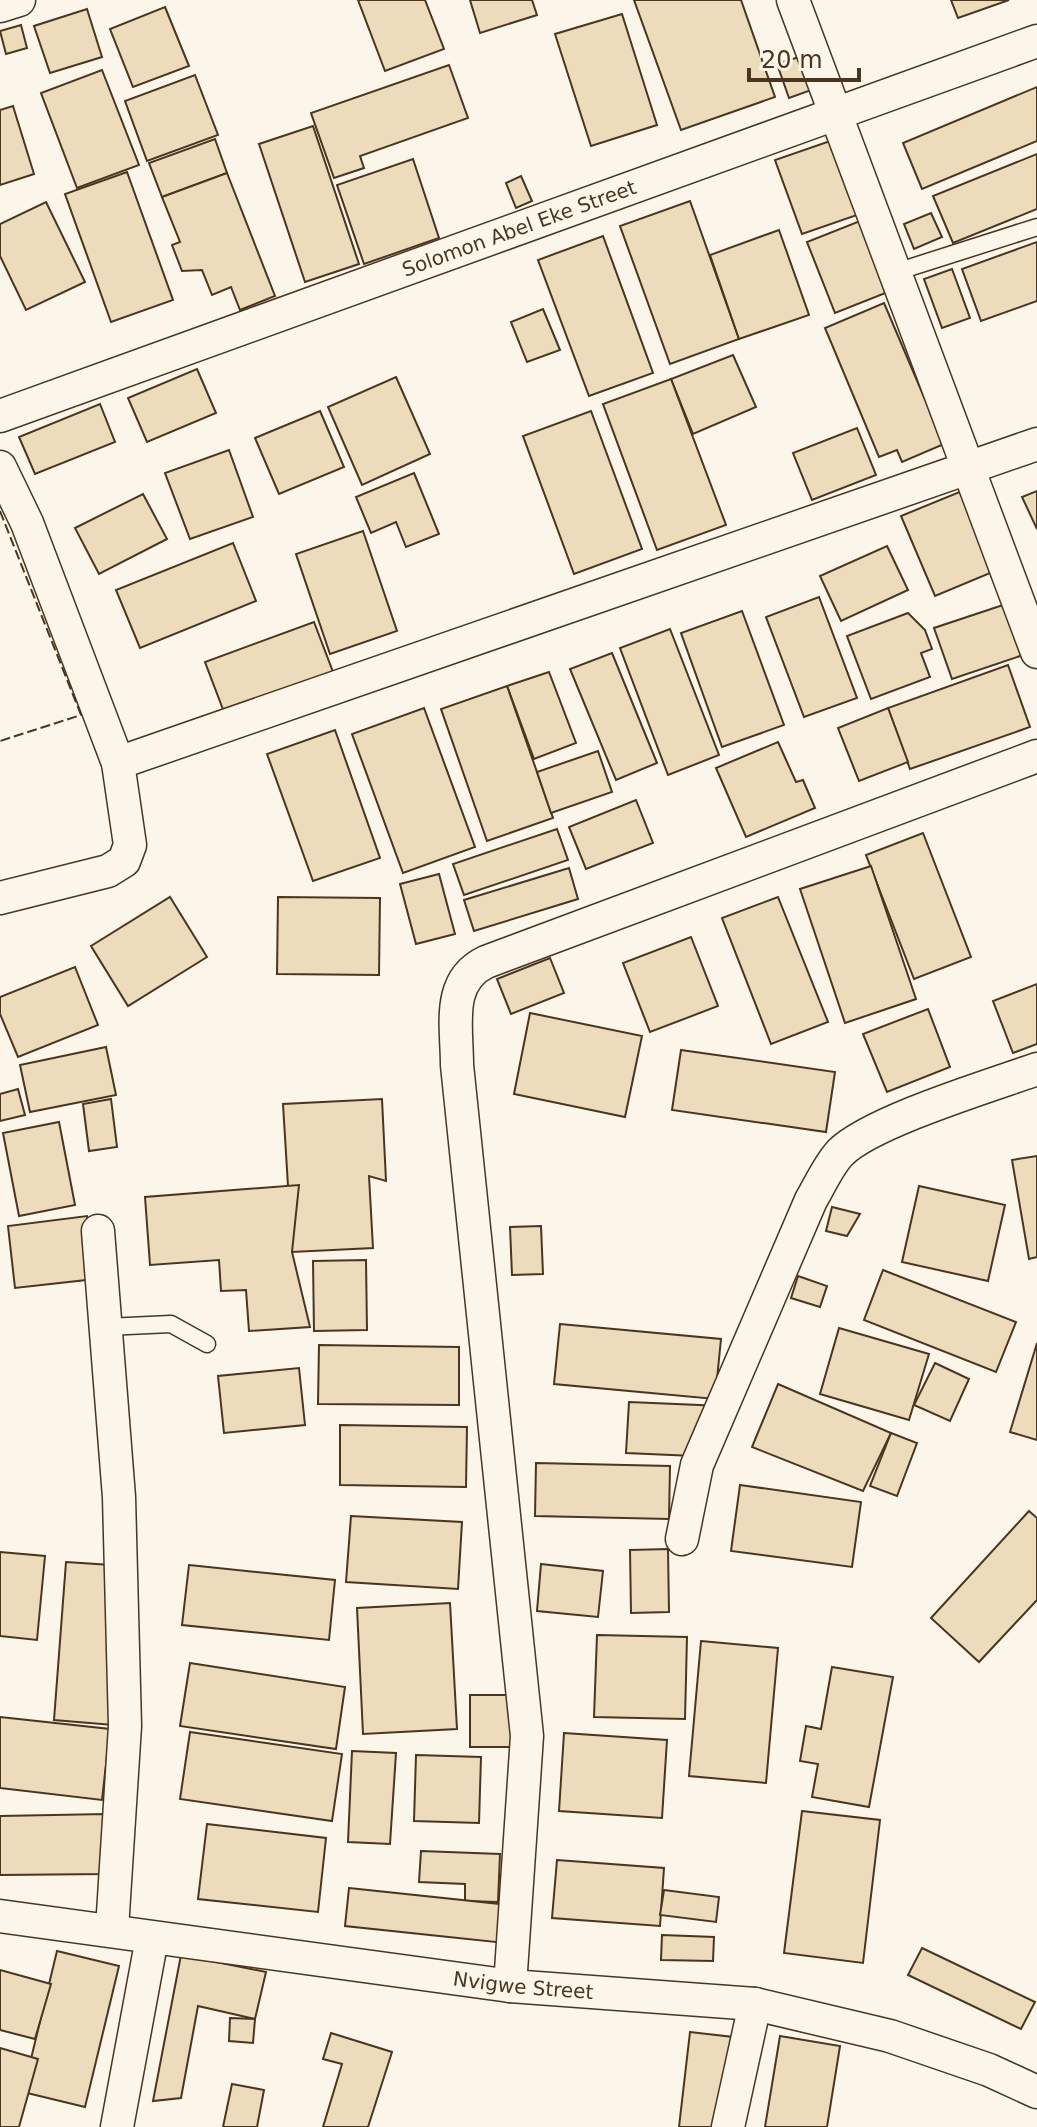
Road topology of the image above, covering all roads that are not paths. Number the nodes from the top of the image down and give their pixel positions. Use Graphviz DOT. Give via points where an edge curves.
graph roads {
  1 [pos="19,0"];
  2 [pos="793,0"];
  3 [pos="0,6"];
  4 [pos="1037,41"];
  5 [pos="834,116"];
  6 [pos="1037,227"];
  7 [pos="893,273"];
  8 [pos="0,416"];
  9 [pos="1037,444"];
  10 [pos="0,467"];
  11 [pos="967,467"];
  12 [pos="1037,652"];
  13 [pos="1037,756"];
  14 [pos="118,763"];
  15 [pos="0,898"];
  16 [pos="1037,1069"];
  17 [pos="98,1231"];
  18 [pos="106,1327"];
  19 [pos="207,1344"];
  20 [pos="682,1539"];
  21 [pos="0,1916"];
  22 [pos="112,1929"];
  23 [pos="152,1938"];
  24 [pos="510,1986"];
  25 [pos="755,2004"];
  26 [pos="1037,2092"];
  27 [pos="117,2127"];
  28 [pos="728,2127"];
  1 -- 3 [label="street"];
  2 -- 5 [label="street"];
  4 -- 5 [label="street, Solomon Abel Eke Street"];
  5 -- 7 [label="street"];
  5 -- 8 [label="street, Solomon Abel Eke Street"];
  6 -- 7 [label="lane"];
  7 -- 11 [label="street"];
  9 -- 11 [label="street"];
  10 -- 14 [label="street" via="27,523"];
  11 -- 12 [label="street"];
  11 -- 14 [label="street"];
  13 -- 24 [label="street" via="486,962 463,978 457,1065 527,1736"];
  14 -- 15 [label="street" via="130,845 124,861 108,871"];
  16 -- 20 [label="street" via="854,1142 831,1165 697,1465"];
  17 -- 18 [label="street"];
  18 -- 19 [label="lane" via="171,1324"];
  18 -- 22 [label="street" via="119,1497 125,1726"];
  21 -- 22 [label="street, Nvigwe Street"];
  22 -- 23 [label="street, Nvigwe Street"];
  23 -- 24 [label="street, Nvigwe Street"];
  23 -- 27 [label="street"];
  24 -- 25 [label="street, Nvigwe Street"];
  25 -- 26 [label="street, Nvigwe Street" via="890,2036"];
  25 -- 28 [label="street"];
}
